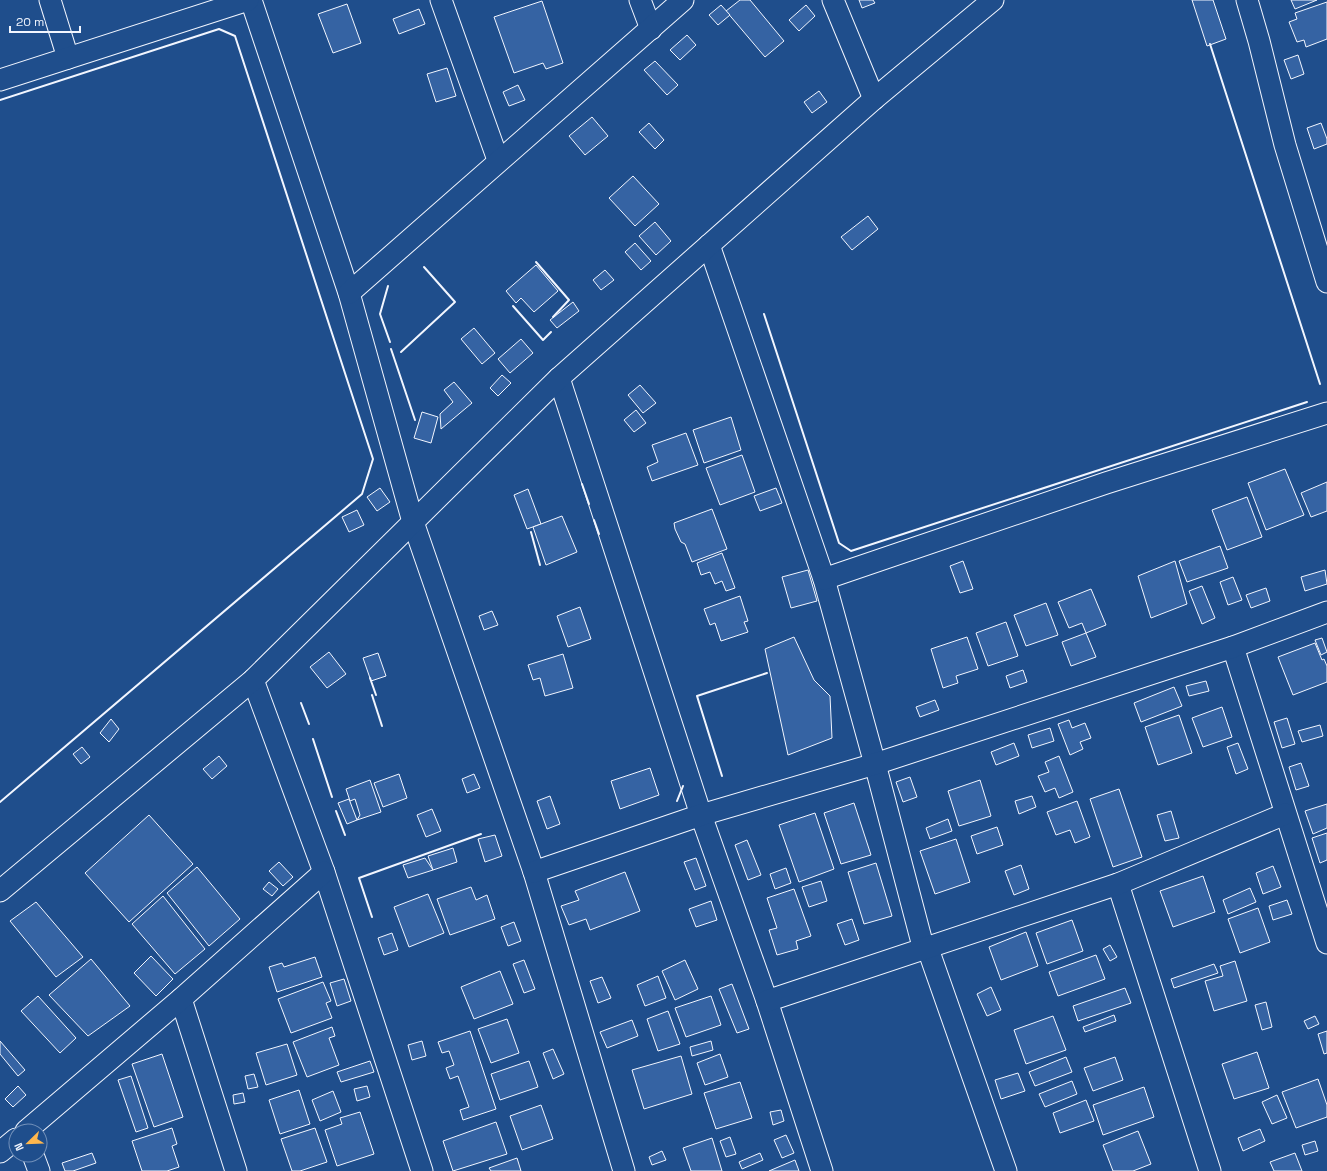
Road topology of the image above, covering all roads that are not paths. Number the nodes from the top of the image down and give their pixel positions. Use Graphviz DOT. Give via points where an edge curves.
graph roads {
  1 [pos="50,0"];
  2 [pos="248,0"];
  3 [pos="251,0"];
  4 [pos="441,0"];
  5 [pos="640,0"];
  6 [pos="683,0"];
  7 [pos="833,0"];
  8 [pos="993,0"];
  9 [pos="1247,0"];
  10 [pos="651,29"];
  11 [pos="68,58"];
  12 [pos="0,80"];
  13 [pos="874,99"];
  14 [pos="498,160"];
  15 [pos="709,245"];
  16 [pos="1322,253"];
  17 [pos="1327,282"];
  18 [pos="349,293"];
  19 [pos="559,378"];
  20 [pos="1327,413"];
  21 [pos="413,522"];
  22 [pos="824,579"];
  23 [pos="1327,612"];
  24 [pos="1232,646"];
  25 [pos="253,680"];
  26 [pos="875,764"];
  27 [pos="1285,814"];
  28 [pos="701,815"];
  29 [pos="324,872"];
  30 [pos="534,872"];
  31 [pos="1118,884"];
  32 [pos="0,891"];
  33 [pos="1327,943"];
  34 [pos="926,949"];
  35 [pos="181,999"];
  36 [pos="767,1000"];
  37 [pos="35,1123"];
  38 [pos="8,1146"];
  39 [pos="0,1152"];
  40 [pos="236,1171"];
  41 [pos="422,1171"];
  42 [pos="624,1171"];
  43 [pos="822,1171"];
  44 [pos="1006,1171"];
  45 [pos="1210,1171"];
  1 -- 11 [label="street"];
  2 -- 11 [label="street"];
  3 -- 18 [label="street"];
  4 -- 14 [label="street"];
  5 -- 10 [label="street"];
  6 -- 10 [label="street"];
  7 -- 13 [label="street"];
  8 -- 13 [label="street"];
  9 -- 16 [label="street" via="1285,145"];
  10 -- 14 [label="street"];
  11 -- 12 [label="street"];
  13 -- 15 [label="street"];
  14 -- 18 [label="street"];
  15 -- 19 [label="street"];
  15 -- 22 [label="street"];
  16 -- 17 [label="street"];
  18 -- 21 [label="street"];
  19 -- 21 [label="street"];
  19 -- 28 [label="street"];
  20 -- 22 [label="street" via="1106,483"];
  21 -- 25 [label="street"];
  21 -- 30 [label="street"];
  22 -- 26 [label="street"];
  23 -- 24 [label="street"];
  24 -- 26 [label="street"];
  24 -- 27 [label="street"];
  25 -- 29 [label="street"];
  25 -- 32 [label="street"];
  26 -- 28 [label="street"];
  26 -- 34 [label="street"];
  27 -- 31 [label="street"];
  27 -- 33 [label="street"];
  28 -- 30 [label="street"];
  28 -- 36 [label="street"];
  29 -- 35 [label="street"];
  29 -- 41 [label="street"];
  30 -- 42 [label="street"];
  31 -- 34 [label="street"];
  31 -- 45 [label="street"];
  34 -- 36 [label="street"];
  34 -- 44 [label="street"];
  35 -- 37 [label="street"];
  35 -- 40 [label="street"];
  36 -- 43 [label="street"];
  38 -- 39 [label="street"];
}
